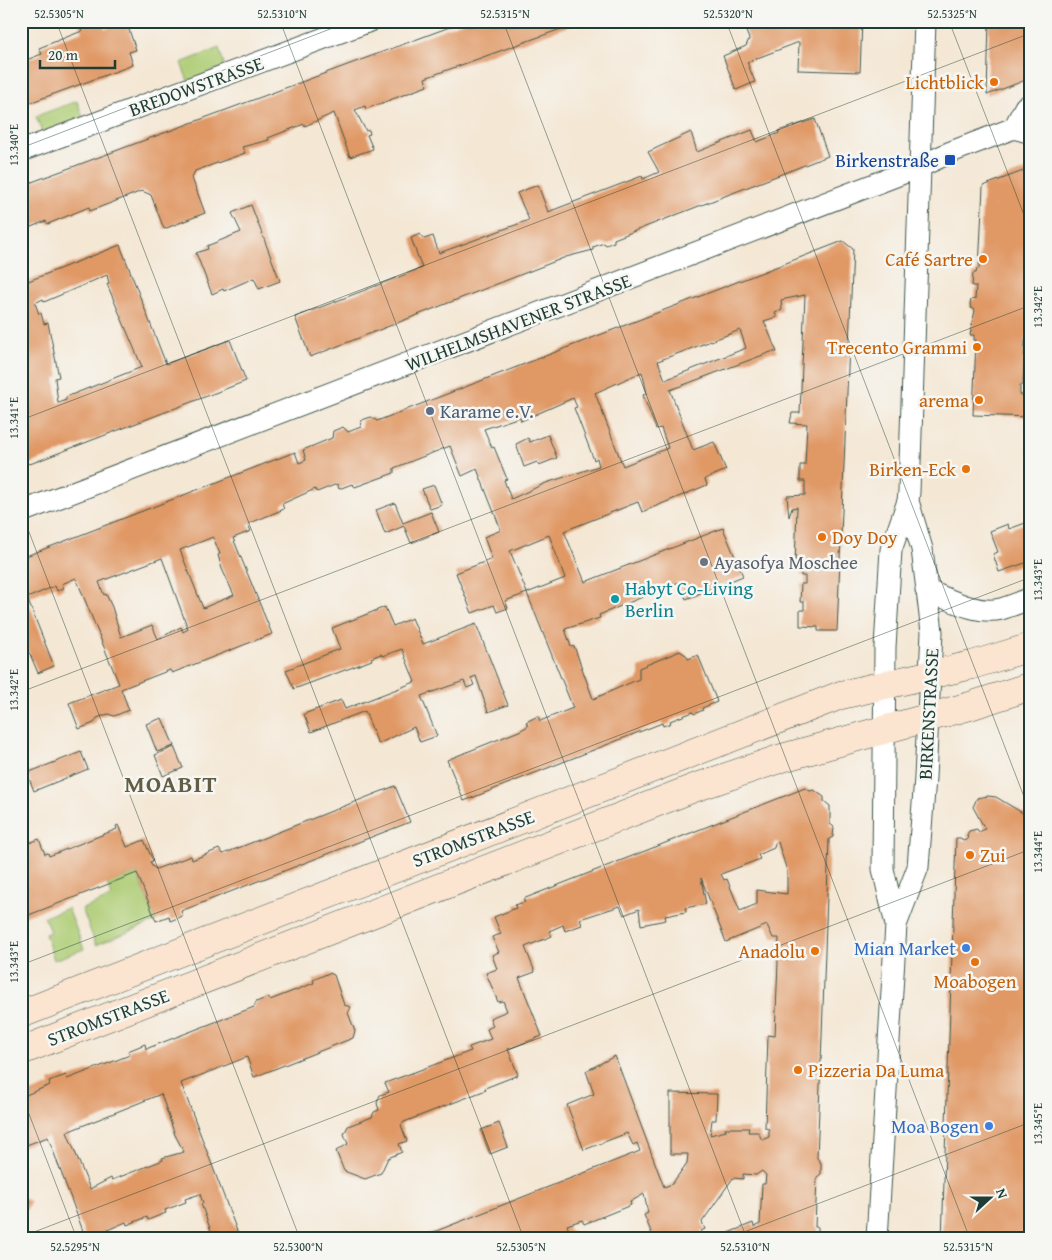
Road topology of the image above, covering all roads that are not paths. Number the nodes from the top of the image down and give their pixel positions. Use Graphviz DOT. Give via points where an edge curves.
graph roads {
  1 [pos="370,21"];
  2 [pos="926,21"];
  3 [pos="1031,105"];
  4 [pos="1022,130"];
  5 [pos="21,151"];
  6 [pos="919,167"];
  7 [pos="908,501"];
  8 [pos="21,512"];
  9 [pos="926,590"];
  10 [pos="1031,598"];
  11 [pos="1031,646"];
  12 [pos="930,675"];
  13 [pos="884,685"];
  14 [pos="1031,686"];
  15 [pos="927,717"];
  16 [pos="883,729"];
  17 [pos="896,926"];
  18 [pos="21,1014"];
  19 [pos="21,1050"];
  20 [pos="877,1239"];
  1 -- 5 [label="street, BREDOWSTRASSE"];
  2 -- 6 [label="street, BIRKENSTRASSE"];
  3 -- 4 [label="street, WILHELMSHAVENER STRASSE" via="1025,107"];
  4 -- 6 [label="street, WILHELMSHAVENER STRASSE" via="951,152"];
  6 -- 7 [label="street, BIRKENSTRASSE"];
  6 -- 8 [label="street, WILHELMSHAVENER STRASSE"];
  7 -- 9 [label="street, BIRKENSTRASSE" via="922,549"];
  7 -- 13 [label="street, BIRKENSTRASSE" via="891,550"];
  9 -- 10 [label="street" via="985,609 1000,609"];
  9 -- 12 [label="street, BIRKENSTRASSE" via="932,632"];
  11 -- 12 [label="main road, STROMSTRASSE"];
  12 -- 13 [label="main road, STROMSTRASSE"];
  12 -- 15 [label="street, BIRKENSTRASSE"];
  13 -- 16 [label="street, BIRKENSTRASSE"];
  13 -- 18 [label="main road, STROMSTRASSE" via="841,695"];
  14 -- 15 [label="main road, STROMSTRASSE"];
  15 -- 16 [label="main road, STROMSTRASSE"];
  15 -- 17 [label="street, BIRKENSTRASSE" via="918,867"];
  16 -- 17 [label="street, BIRKENSTRASSE" via="883,869"];
  16 -- 19 [label="main road, STROMSTRASSE" via="694,788"];
  17 -- 20 [label="street, BIRKENSTRASSE"];
}
